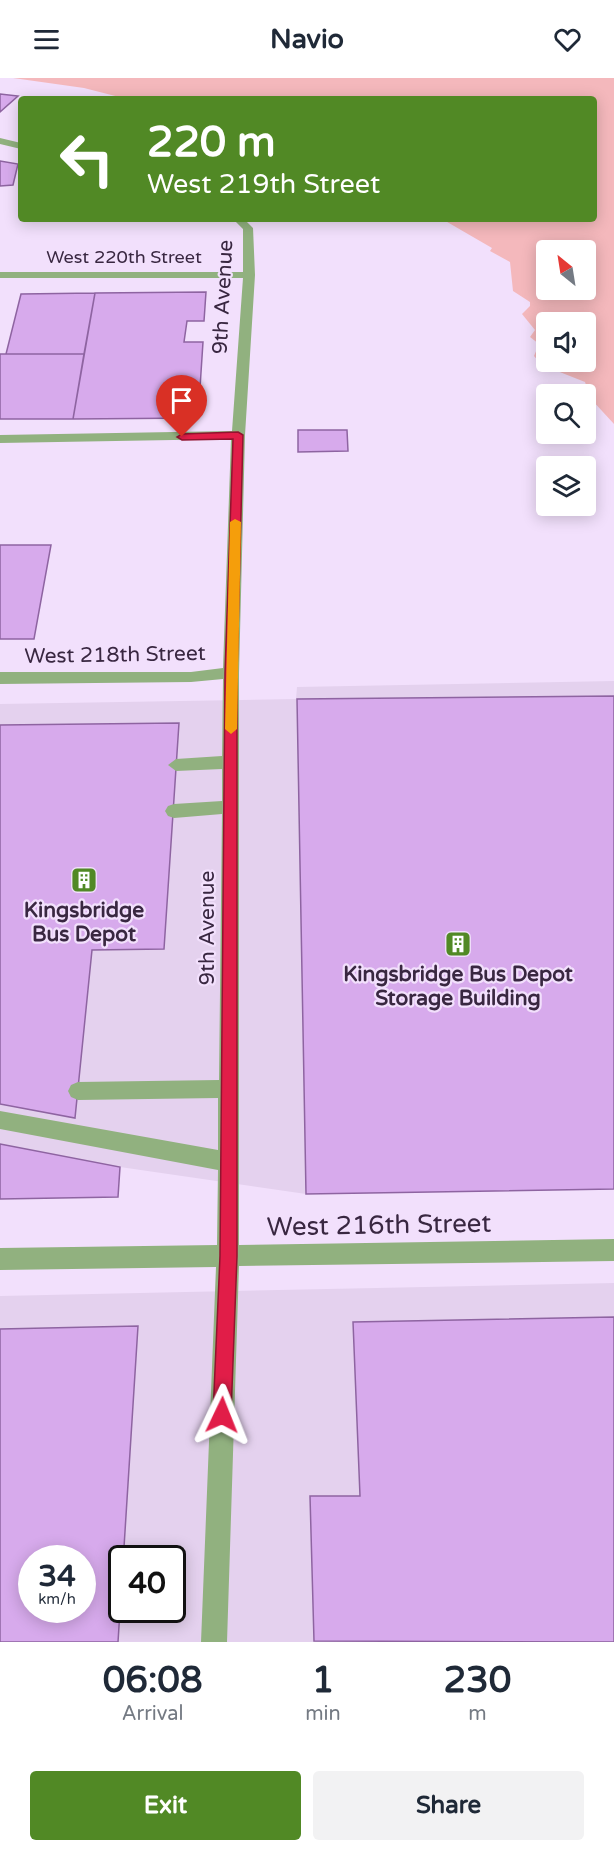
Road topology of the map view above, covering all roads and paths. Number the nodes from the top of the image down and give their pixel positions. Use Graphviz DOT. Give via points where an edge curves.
graph roads {
  1 [pos="0,141"];
  2 [pos="18,145"];
  3 [pos="241,222"];
  4 [pos="249,274"];
  5 [pos="0,275"];
  6 [pos="238,435"];
  7 [pos="0,439"];
  8 [pos="231,673"];
  9 [pos="0,678"];
  10 [pos="231,762"];
  11 [pos="176,765"];
  12 [pos="231,807"];
  13 [pos="174,811"];
  14 [pos="229,1089"];
  15 [pos="78,1091"];
  16 [pos="0,1120"];
  17 [pos="229,1162"];
  18 [pos="614,1250"];
  19 [pos="228,1256"];
  20 [pos="0,1259"];
  21 [pos="214,1642"];
  1 -- 2 [label="street"];
  3 -- 4 [label="street, 9th Avenue" via="248,228"];
  4 -- 5 [label="street, West 220th Street"];
  4 -- 6 [label="street, 9th Avenue"];
  6 -- 7 [label="street"];
  6 -- 8 [label="street, 9th Avenue"];
  8 -- 9 [label="street, West 218th Street" via="191,677"];
  8 -- 10 [label="street, 9th Avenue"];
  10 -- 11 [label="street"];
  10 -- 12 [label="street, 9th Avenue"];
  12 -- 13 [label="street"];
  12 -- 14 [label="street, 9th Avenue"];
  14 -- 15 [label="street"];
  14 -- 17 [label="street, 9th Avenue"];
  16 -- 17 [label="street"];
  17 -- 19 [label="street, 9th Avenue"];
  18 -- 19 [label="street, West 216th Street"];
  19 -- 20 [label="street, West 216th Street"];
  19 -- 21 [label="street, 9th Avenue"];
}
